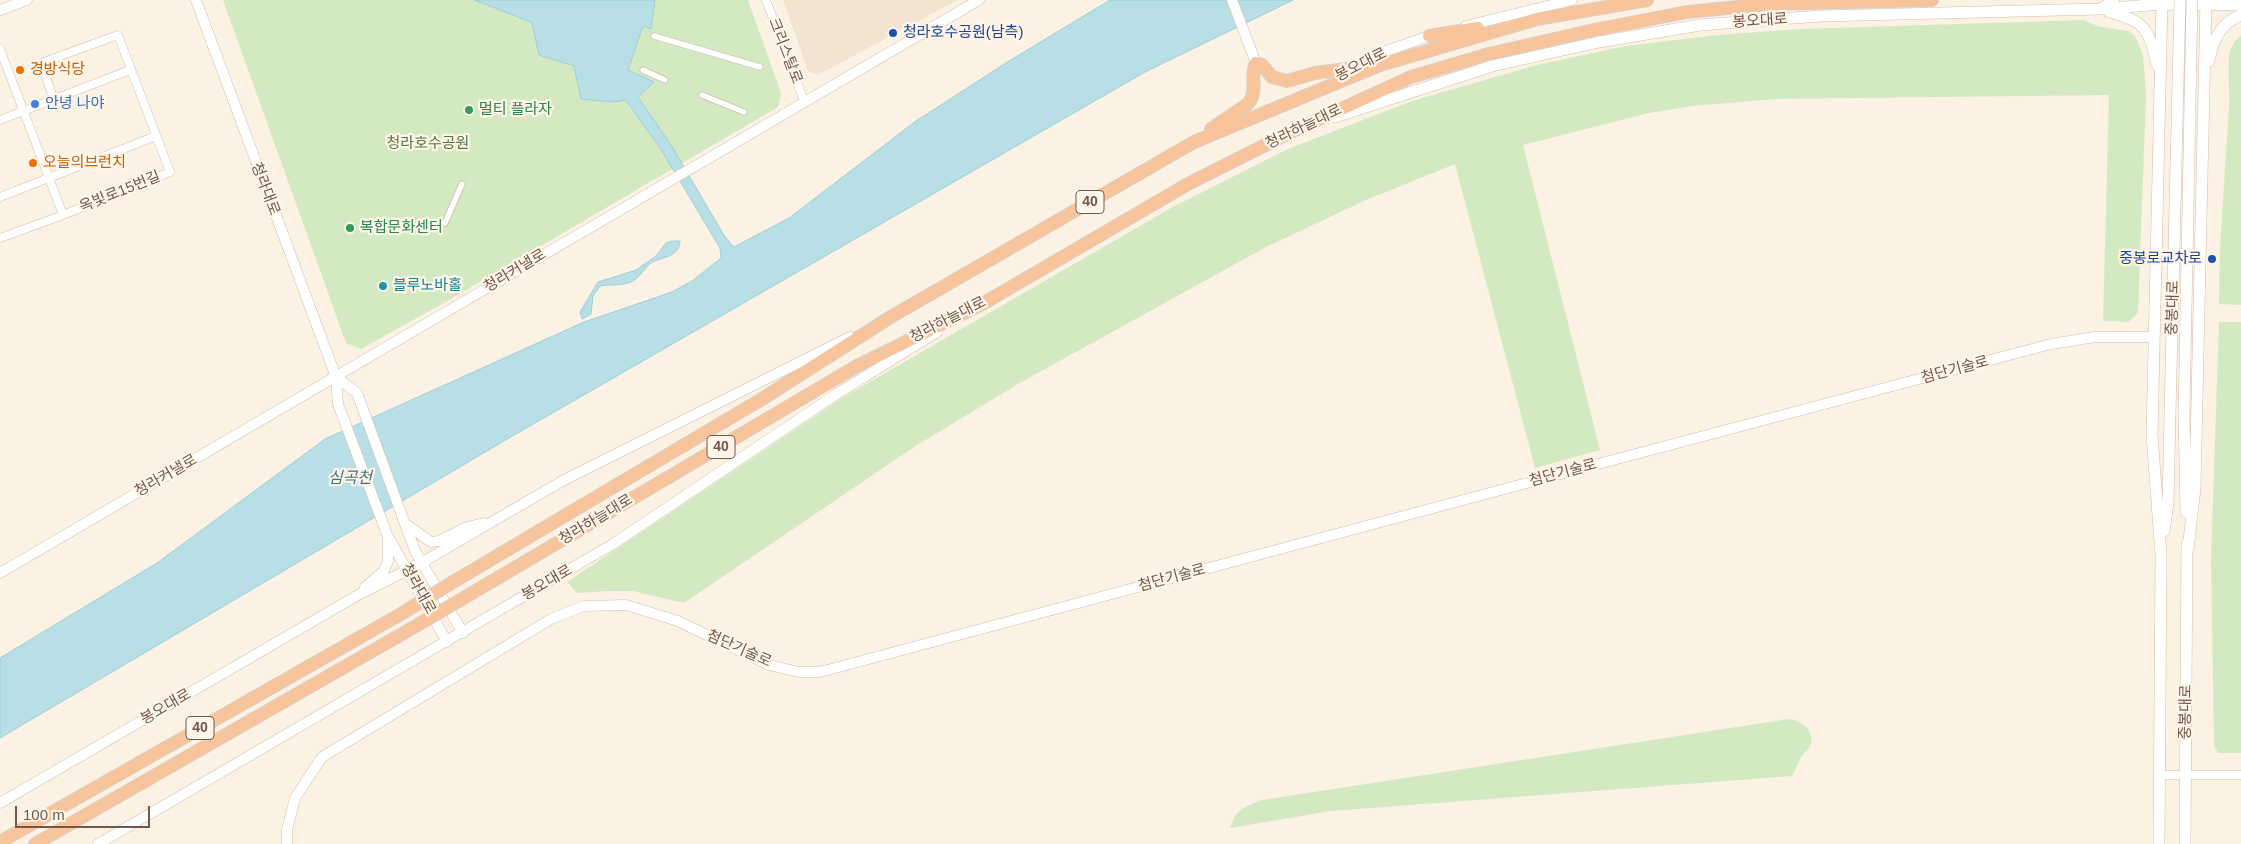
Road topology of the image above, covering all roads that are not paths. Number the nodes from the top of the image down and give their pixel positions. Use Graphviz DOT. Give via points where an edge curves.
graph roads {
  1 [pos="27,0"];
  2 [pos="196,0"];
  3 [pos="766,0"];
  4 [pos="979,0"];
  5 [pos="1232,0"];
  6 [pos="1572,0"];
  7 [pos="1647,0"];
  8 [pos="1932,0"];
  9 [pos="2114,0"];
  10 [pos="2180,0"];
  11 [pos="2192,0"];
  12 [pos="2162,2"];
  13 [pos="2206,2"];
  14 [pos="2241,4"];
  15 [pos="2100,9"];
  16 [pos="0,10"];
  17 [pos="1564,13"];
  18 [pos="2241,15"];
  19 [pos="654,36"];
  20 [pos="1428,36"];
  21 [pos="0,49"];
  22 [pos="1256,63"];
  23 [pos="760,67"];
  24 [pos="1355,68"];
  25 [pos="130,70"];
  26 [pos="643,70"];
  27 [pos="665,80"];
  28 [pos="2161,85"];
  29 [pos="2204,90"];
  30 [pos="702,95"];
  31 [pos="1299,99"];
  32 [pos="54,100"];
  33 [pos="804,101"];
  34 [pos="23,111"];
  35 [pos="744,112"];
  36 [pos="0,120"];
  37 [pos="1294,131"];
  38 [pos="156,136"];
  39 [pos="1194,142"];
  40 [pos="48,178"];
  41 [pos="462,184"];
  42 [pos="0,197"];
  43 [pos="63,215"];
  44 [pos="445,223"];
  45 [pos="0,238"];
  46 [pos="984,303"];
  47 [pos="889,318"];
  48 [pos="2153,337"];
  49 [pos="336,376"];
  50 [pos="493,521"];
  51 [pos="407,525"];
  52 [pos="388,537"];
  53 [pos="2188,549"];
  54 [pos="2161,555"];
  55 [pos="421,563"];
  56 [pos="408,570"];
  57 [pos="0,573"];
  58 [pos="358,595"];
  59 [pos="463,633"];
  60 [pos="447,642"];
  61 [pos="2159,775"];
  62 [pos="2185,775"];
  63 [pos="2241,775"];
  64 [pos="0,803"];
  65 [pos="0,842"];
  66 [pos="35,844"];
  67 [pos="98,844"];
  68 [pos="287,844"];
  69 [pos="2159,844"];
  70 [pos="2185,844"];
  1 -- 16 [label="street"];
  2 -- 49 [label="street, 청라대로"];
  3 -- 33 [label="street, 크리스탈로"];
  4 -- 33 [label="street, 청라커낼로"];
  5 -- 22 [label="street"];
  6 -- 20 [label="street, 봉오대로 / 40"];
  7 -- 17 [label="highway, 청라하늘대로"];
  8 -- 37 [label="highway, 청라하늘대로" via="1759,5 1687,12 1594,30 1489,54 1411,77"];
  9 -- 15 [label="street"];
  10 -- 54 [label="main road, 중봉대로, bridge" via="2168,503"];
  11 -- 53 [label="main road, 중봉대로, bridge" via="2184,412"];
  12 -- 13 [label="main road, 봉오대로 / 40"];
  12 -- 15 [label="main road, 봉오대로 / 40"];
  12 -- 28 [label="main road, 중봉대로"];
  13 -- 14 [label="main road, 봉오대로 / 40"];
  13 -- 29 [label="main road, 중봉대로"];
  15 -- 28 [label="main road" via="2134,19 2151,37"];
  15 -- 37 [label="main road, 봉오대로 / 40" via="1820,16 1700,25 1599,42 1492,66"];
  17 -- 20 [label="highway"];
  17 -- 31 [label="highway, 청라하늘대로" via="1380,65"];
  18 -- 29 [label="main road" via="2229,20 2213,42"];
  19 -- 23 [label="street"];
  20 -- 24 [label="street, 봉오대로 / 40" via="1383,52"];
  21 -- 34 [label="street"];
  22 -- 24 [label="highway" via="1262,65 1272,78 1288,80"];
  22 -- 39 [label="highway" via="1253,68 1253,98"];
  24 -- 31 [label="street, 봉오대로 / 40"];
  25 -- 32 [label="street"];
  25 -- 32 [label="street" via="118,35 41,63"];
  25 -- 38 [label="street"];
  26 -- 27 [label="street"];
  28 -- 48 [label="main road, 중봉대로"];
  29 -- 53 [label="main road, 중봉대로" via="2195,488"];
  30 -- 35 [label="street"];
  31 -- 39 [label="highway, 청라하늘대로 / 40"];
  32 -- 34 [label="street"];
  33 -- 49 [label="street, 청라커낼로"];
  34 -- 36 [label="street"];
  34 -- 40 [label="street"];
  37 -- 46 [label="highway, 청라하늘대로 / 40" via="1188,184"];
  38 -- 40 [label="street"];
  38 -- 43 [label="street, 옥빛로15번길" via="170,172"];
  39 -- 47 [label="highway, 청라하늘대로 / 40"];
  40 -- 42 [label="street"];
  40 -- 43 [label="street"];
  41 -- 44 [label="street"];
  43 -- 45 [label="street"];
  46 -- 59 [label="street, 봉오대로 / 40" via="835,395 613,544"];
  46 -- 66 [label="highway, 청라하늘대로 / 40, bridge" via="857,366 409,630"];
  47 -- 50 [label="street, 봉오대로 / 40" via="653,434"];
  47 -- 65 [label="highway, 청라하늘대로 / 40, bridge" via="762,399 400,614"];
  48 -- 54 [label="main road, 중봉대로" via="2152,435"];
  48 -- 68 [label="street, 첨단기술로" via="2095,337 2051,344 820,672 799,672 769,665 678,621 626,605 584,606 551,619 322,757 295,798"];
  49 -- 51 [label="street" via="357,393"];
  49 -- 52 [label="street" via="338,404"];
  49 -- 57 [label="street, 청라커낼로"];
  50 -- 51 [label="street" via="467,527 439,542 431,542"];
  50 -- 55 [label="street, 봉오대로 / 40"];
  51 -- 55 [label="street"];
  52 -- 56 [label="street, 청라대로"];
  52 -- 58 [label="street" via="388,561 384,571"];
  53 -- 62 [label="main road, 중봉대로"];
  54 -- 61 [label="main road, 중봉대로"];
  55 -- 56 [label="street, 봉오대로 / 40"];
  55 -- 59 [label="street"];
  56 -- 58 [label="street, 봉오대로 / 40"];
  56 -- 60 [label="street, 청라대로"];
  58 -- 64 [label="street, 봉오대로 / 40"];
  59 -- 60 [label="street, 봉오대로 / 40"];
  60 -- 67 [label="street, 봉오대로 / 40"];
  61 -- 62 [label="street"];
  61 -- 69 [label="main road, 중봉대로"];
  62 -- 63 [label="street"];
  62 -- 70 [label="main road, 중봉대로"];
}
